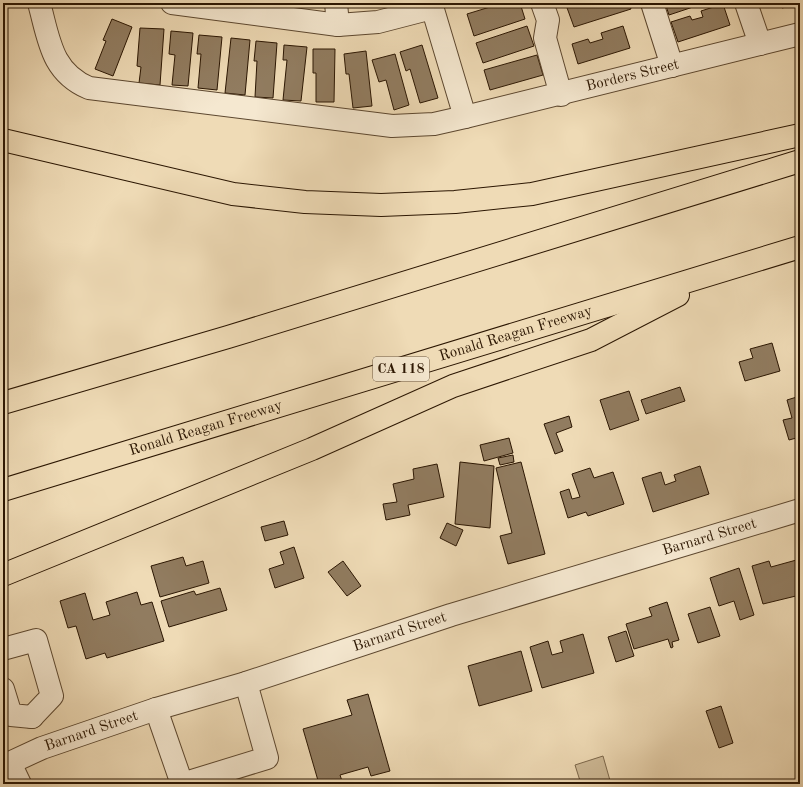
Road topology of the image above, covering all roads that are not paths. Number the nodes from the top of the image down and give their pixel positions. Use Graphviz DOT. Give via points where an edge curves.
graph roads {
  1 [pos="39,3"];
  2 [pos="172,3"];
  3 [pos="336,3"];
  4 [pos="652,3"];
  5 [pos="746,3"];
  6 [pos="431,6"];
  7 [pos="545,12"];
  8 [pos="338,25"];
  9 [pos="800,34"];
  10 [pos="760,44"];
  11 [pos="672,66"];
  12 [pos="561,95"];
  13 [pos="465,117"];
  14 [pos="800,136"];
  15 [pos="3,140"];
  16 [pos="800,161"];
  17 [pos="800,247"];
  18 [pos="730,269"];
  19 [pos="3,403"];
  20 [pos="3,490"];
  21 [pos="800,510"];
  22 [pos="3,575"];
  23 [pos="3,650"];
  24 [pos="246,683"];
  25 [pos="3,689"];
  26 [pos="156,709"];
  27 [pos="32,717"];
  28 [pos="42,748"];
  29 [pos="7,765"];
  30 [pos="20,784"];
  1 -- 13 [label="street, Borders Street" via="58,63 66,75 89,88 392,126 434,124"];
  2 -- 8 [label="street"];
  3 -- 8 [label="street"];
  4 -- 11 [label="street"];
  5 -- 10 [label="street"];
  6 -- 8 [label="street" via="378,22"];
  6 -- 13 [label="street"];
  7 -- 12 [label="street" via="545,38"];
  9 -- 10 [label="street, Borders Street"];
  10 -- 11 [label="street, Borders Street"];
  11 -- 12 [label="street, Borders Street"];
  12 -- 13 [label="street, Borders Street"];
  14 -- 15 [label="highway" via="532,194 381,206 305,202 233,194"];
  16 -- 19 [label="highway"];
  17 -- 18 [label="highway, Ronald Reagan Freeway / CA 118"];
  18 -- 20 [label="highway, Ronald Reagan Freeway / CA 118"];
  18 -- 22 [label="highway" via="591,340 453,386 312,448"];
  21 -- 24 [label="street, Barnard Street" via="451,615"];
  23 -- 27 [label="street" via="36,640 52,696"];
  24 -- 26 [label="street, Barnard Street"];
  24 -- 26 [label="street" via="267,758 182,784"];
  25 -- 27 [label="street" via="11,715"];
  26 -- 28 [label="street, Barnard Street"];
  27 -- 28 [label="street"];
  28 -- 29 [label="street, Barnard Street"];
  29 -- 30 [label="street"];
}
